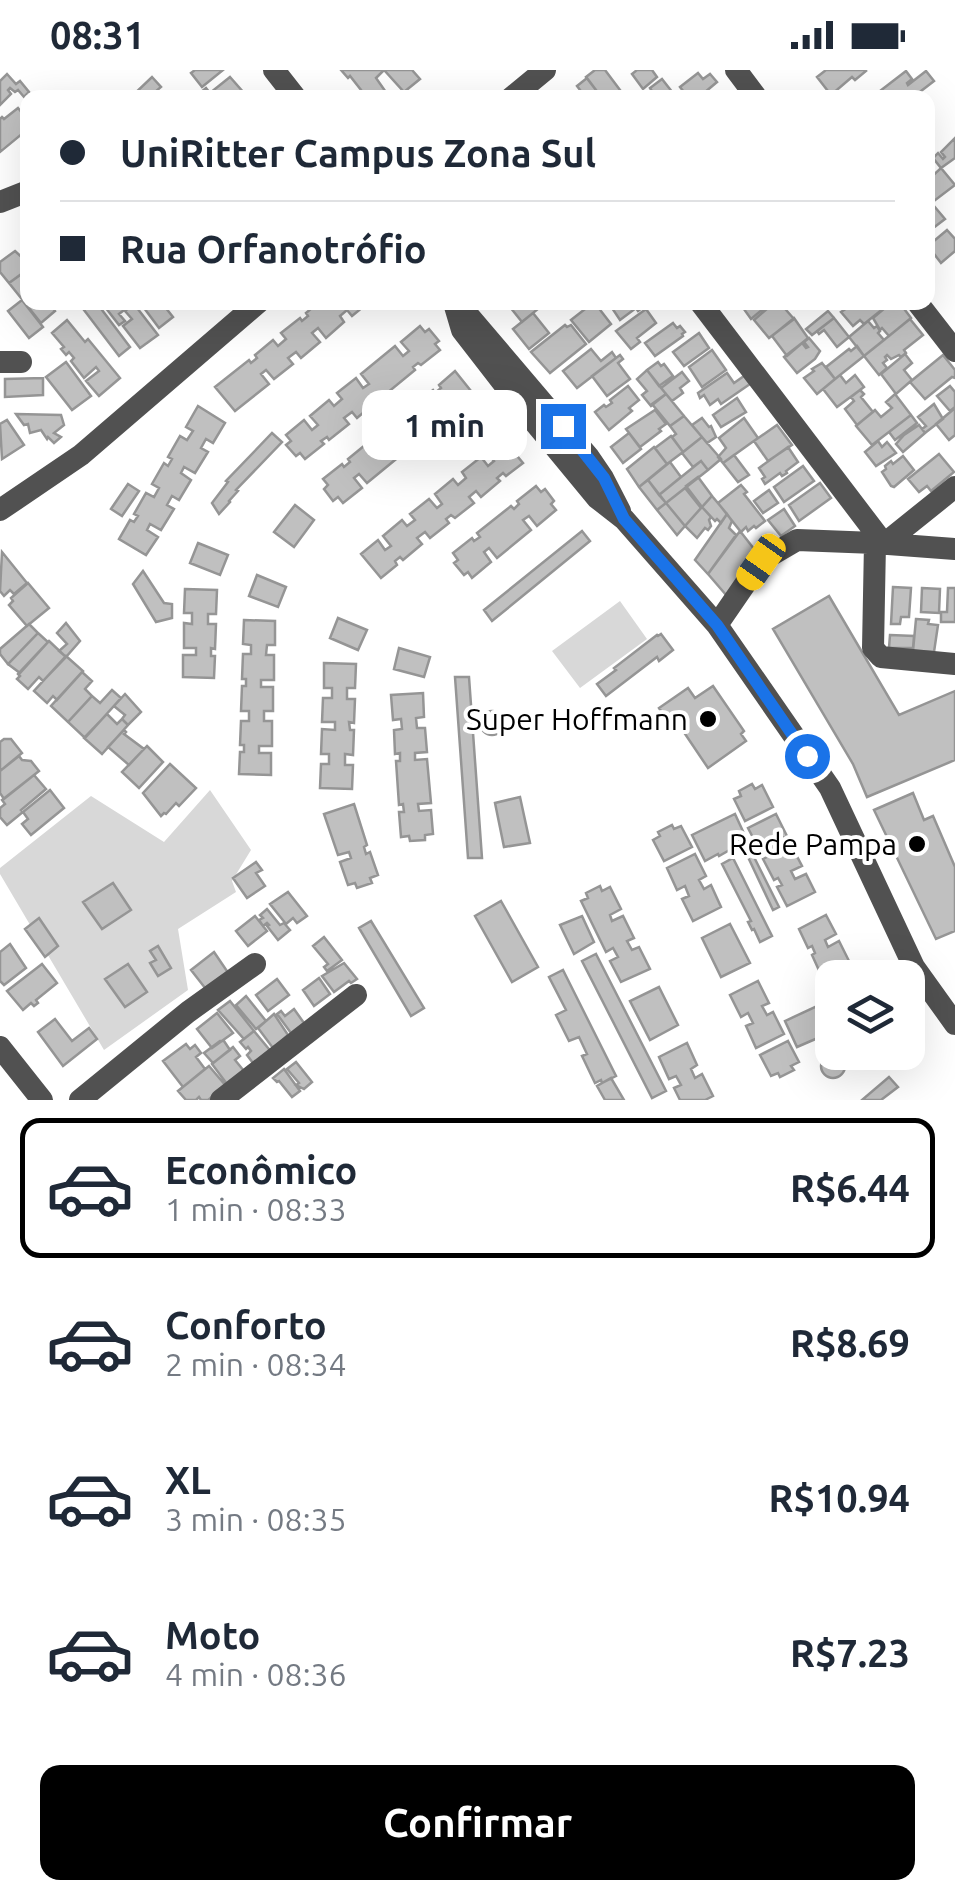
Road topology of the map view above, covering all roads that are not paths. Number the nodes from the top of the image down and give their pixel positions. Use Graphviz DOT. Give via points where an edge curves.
graph roads {
  1 [pos="274,70"];
  2 [pos="290,90"];
  3 [pos="250,310"];
  4 [pos="456,310"];
  5 [pos="706,310"];
  6 [pos="924,310"];
  7 [pos="955,350"];
  8 [pos="955,487"];
  9 [pos="0,510"];
  10 [pos="880,543"];
  11 [pos="955,550"];
  12 [pos="717,625"];
  13 [pos="955,664"];
  14 [pos="255,964"];
  15 [pos="356,995"];
  16 [pos="955,1024"];
  17 [pos="0,1047"];
  18 [pos="42,1100"];
  19 [pos="80,1100"];
  20 [pos="221,1100"];
  1 -- 2 [label="street"];
  3 -- 9 [label="street" via="81,455"];
  4 -- 12 [label="street" via="462,330 597,498 624,519"];
  5 -- 10 [label="street"];
  6 -- 7 [label="street"];
  8 -- 10 [label="street"];
  10 -- 11 [label="street"];
  10 -- 12 [label="street" via="797,540 761,562"];
  10 -- 13 [label="street" via="872,648 882,657"];
  12 -- 16 [label="street" via="830,788 914,967"];
  14 -- 19 [label="street"];
  15 -- 20 [label="street"];
  17 -- 18 [label="street"];
}
